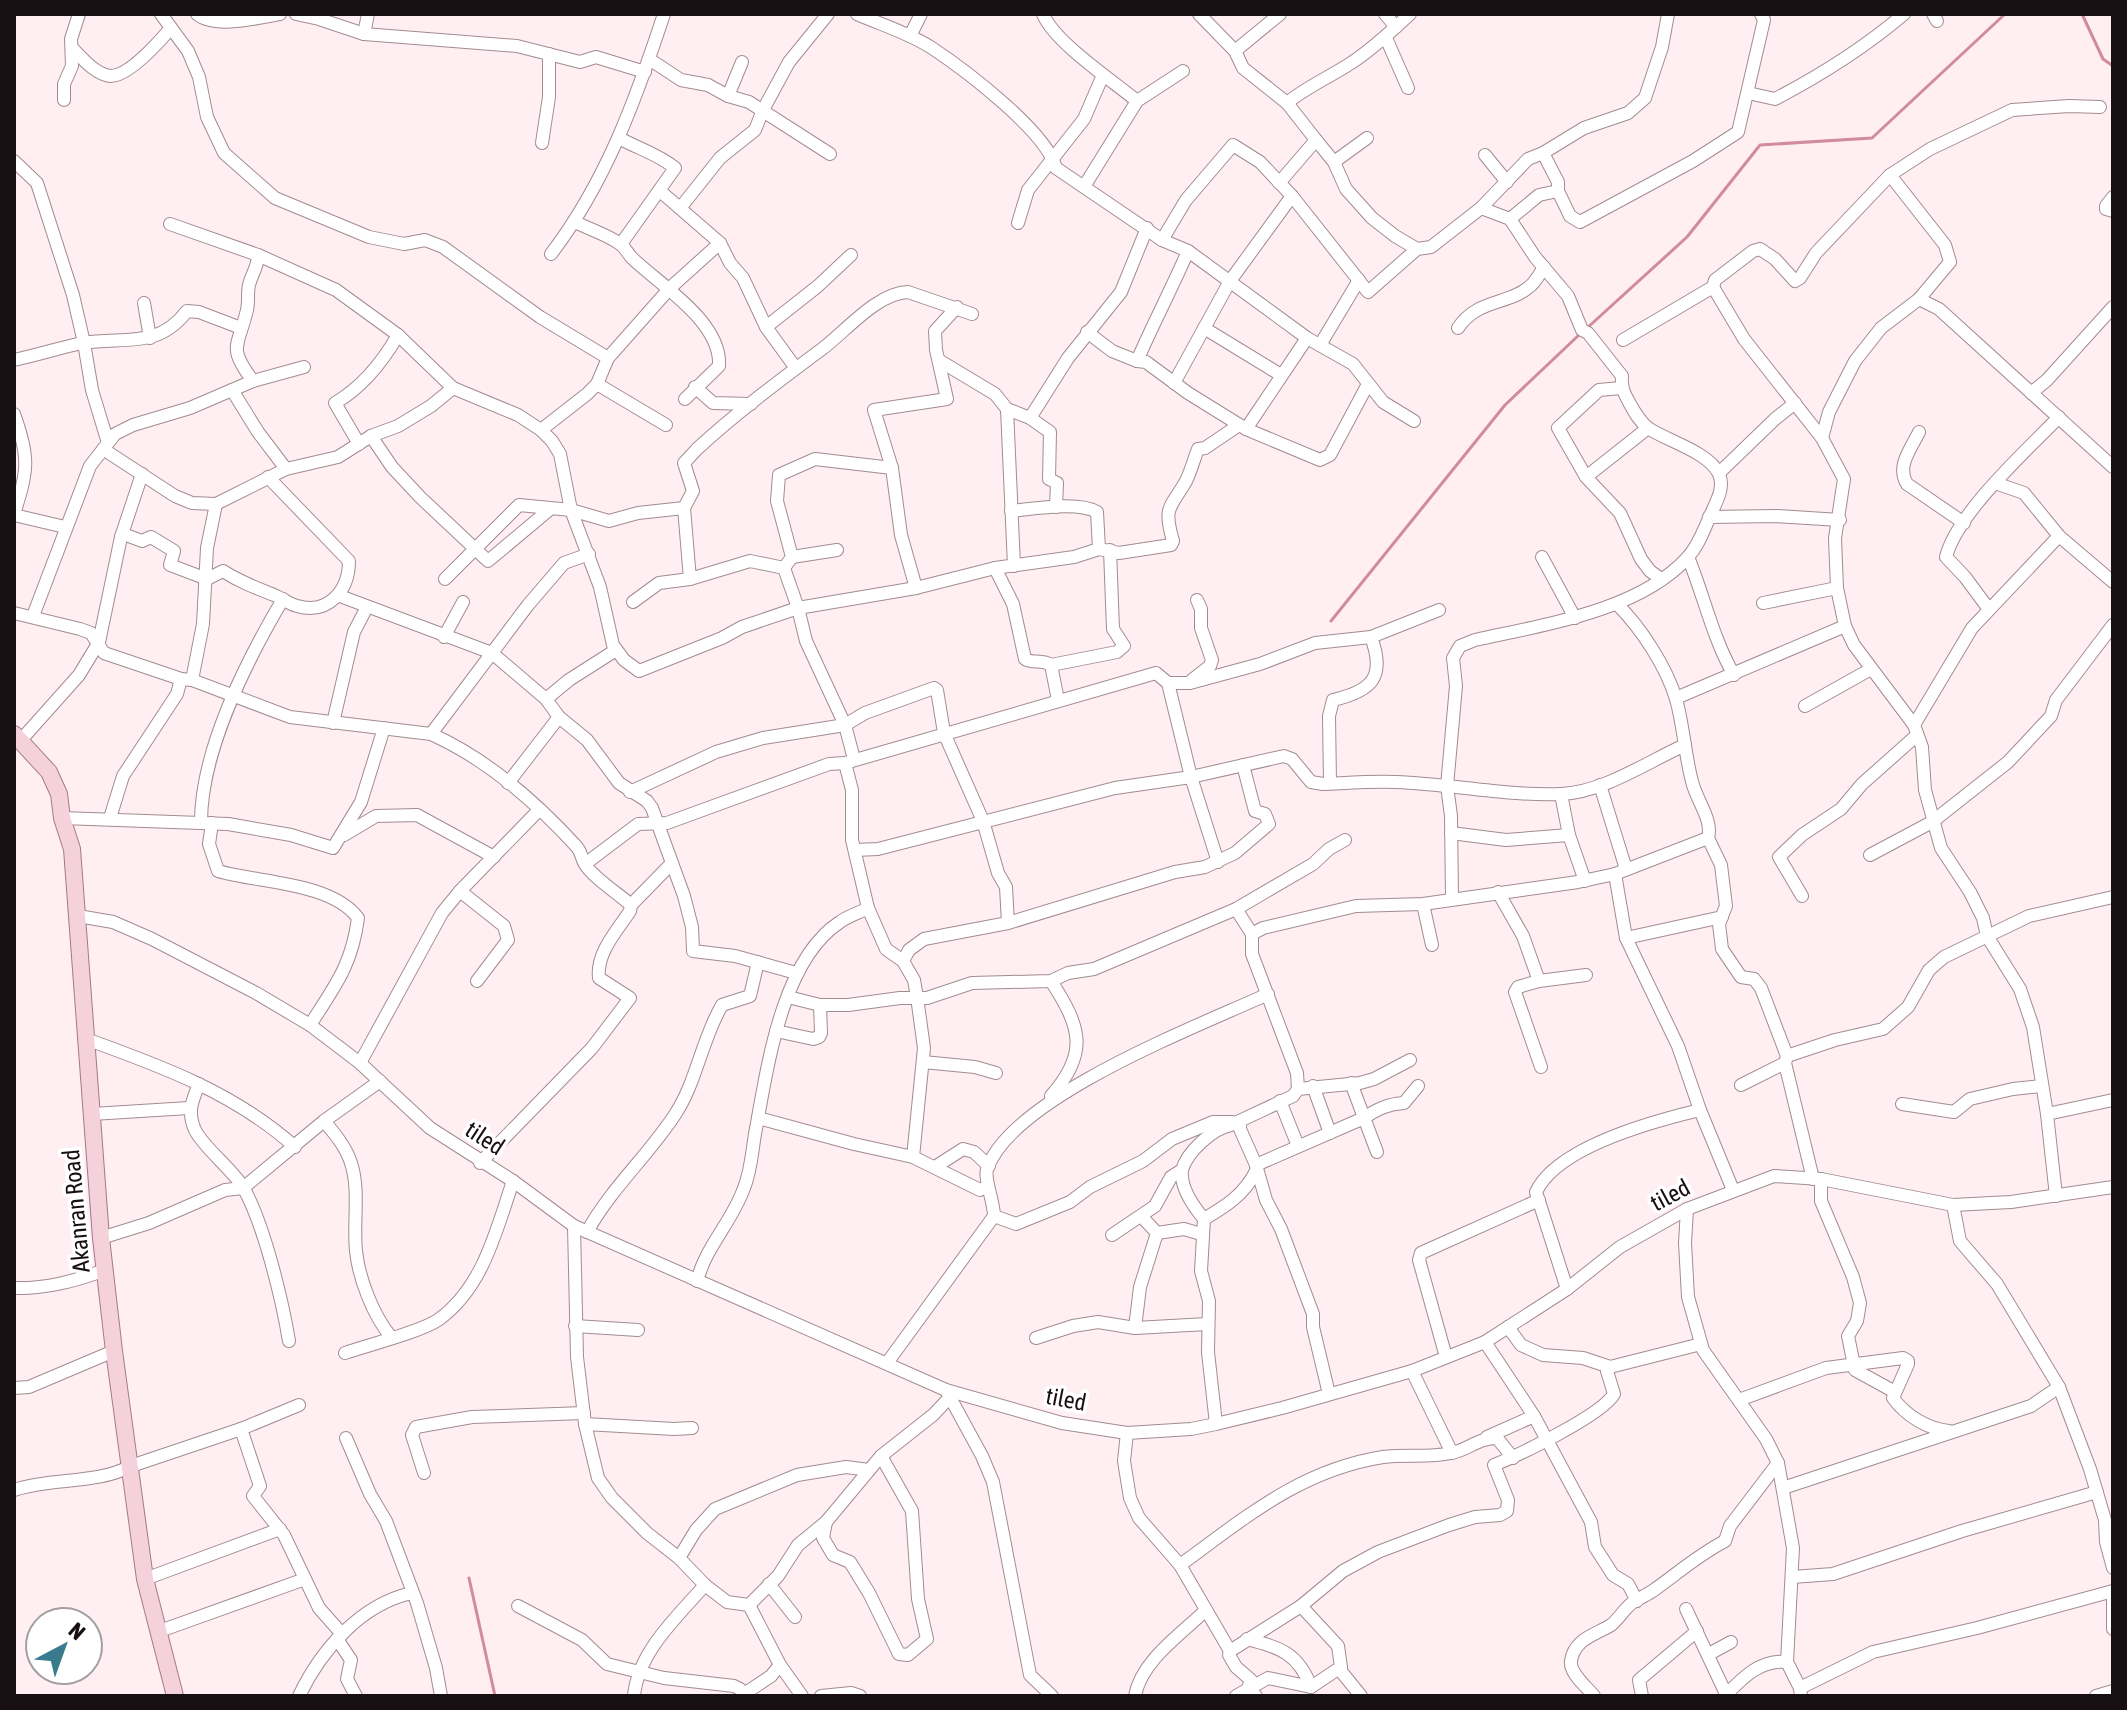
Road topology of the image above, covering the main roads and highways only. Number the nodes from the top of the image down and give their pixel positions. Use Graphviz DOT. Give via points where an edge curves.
graph roads {
  1 [pos="18,737"];
  2 [pos="175,1696"];
  1 -- 2 [label="main road, Akanran Road" via="49,772 72,849 114,1351 145,1579"];
}
